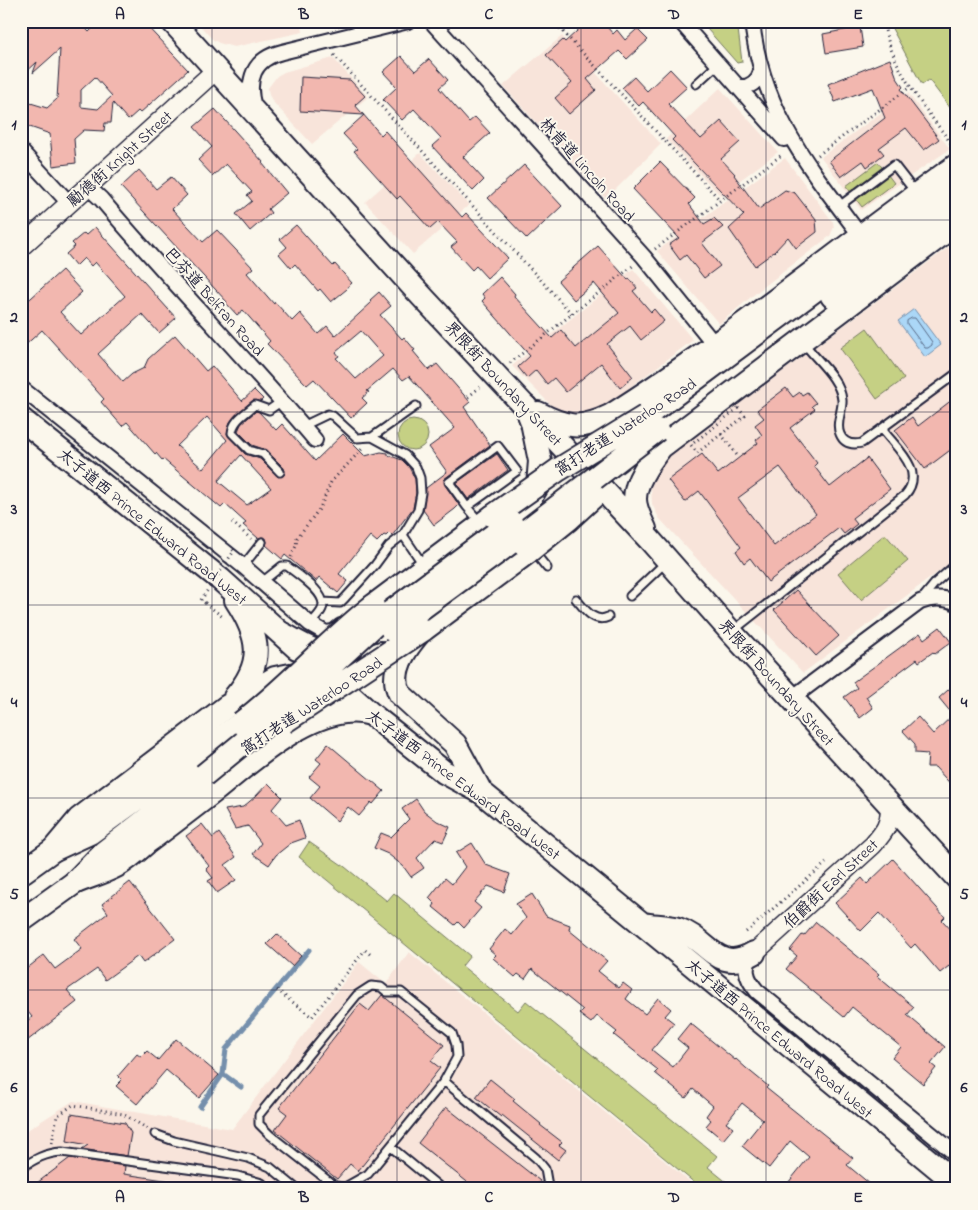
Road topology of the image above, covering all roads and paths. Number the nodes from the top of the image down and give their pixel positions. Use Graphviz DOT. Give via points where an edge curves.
graph roads {
  1 [pos="172,21"];
  2 [pos="408,21"];
  3 [pos="430,21"];
  4 [pos="554,21"];
  5 [pos="680,21"];
  6 [pos="752,21"];
  7 [pos="883,21"];
  8 [pos="334,55"];
  9 [pos="718,64"];
  10 [pos="216,70"];
  11 [pos="761,71"];
  12 [pos="696,84"];
  13 [pos="738,87"];
  14 [pos="910,87"];
  15 [pos="259,118"];
  16 [pos="21,151"];
  17 [pos="783,154"];
  18 [pos="810,157"];
  19 [pos="956,157"];
  20 [pos="957,184"];
  21 [pos="88,187"];
  22 [pos="720,200"];
  23 [pos="69,203"];
  24 [pos="838,206"];
  25 [pos="932,215"];
  26 [pos="860,236"];
  27 [pos="21,247"];
  28 [pos="653,251"];
  29 [pos="635,264"];
  30 [pos="572,314"];
  31 [pos="803,340"];
  32 [pos="714,345"];
  33 [pos="508,364"];
  34 [pos="957,373"];
  35 [pos="480,386"];
  36 [pos="21,388"];
  37 [pos="468,397"];
  38 [pos="282,401"];
  39 [pos="416,406"];
  40 [pos="625,406"];
  41 [pos="526,407"];
  42 [pos="745,416"];
  43 [pos="21,419"];
  44 [pos="302,426"];
  45 [pos="882,429"];
  46 [pos="721,434"];
  47 [pos="372,437"];
  48 [pos="659,438"];
  49 [pos="315,440"];
  50 [pos="697,453"];
  51 [pos="739,458"];
  52 [pos="280,472"];
  53 [pos="619,505"];
  54 [pos="467,507"];
  55 [pos="479,521"];
  56 [pos="404,535"];
  57 [pos="649,539"];
  58 [pos="262,542"];
  59 [pos="531,548"];
  60 [pos="232,549"];
  61 [pos="668,560"];
  62 [pos="422,563"];
  63 [pos="243,566"];
  64 [pos="287,566"];
  65 [pos="547,568"];
  66 [pos="952,568"];
  67 [pos="220,579"];
  68 [pos="262,582"];
  69 [pos="630,596"];
  70 [pos="576,598"];
  71 [pos="323,602"];
  72 [pos="920,602"];
  73 [pos="957,603"];
  74 [pos="608,617"];
  75 [pos="230,622"];
  76 [pos="310,624"];
  77 [pos="426,624"];
  78 [pos="731,632"];
  79 [pos="283,634"];
  80 [pos="322,670"];
  81 [pos="792,698"];
  82 [pos="226,707"];
  83 [pos="371,714"];
  84 [pos="265,750"];
  85 [pos="197,768"];
  86 [pos="480,792"];
  87 [pos="890,806"];
  88 [pos="53,850"];
  89 [pos="826,863"];
  90 [pos="21,873"];
  91 [pos="957,878"];
  92 [pos="74,883"];
  93 [pos="21,921"];
  94 [pos="643,924"];
  95 [pos="746,932"];
  96 [pos="754,953"];
  97 [pos="371,955"];
  98 [pos="277,990"];
  99 [pos="444,1082"];
  100 [pos="136,1122"];
  101 [pos="154,1134"];
  102 [pos="391,1147"];
  103 [pos="50,1152"];
  104 [pos="957,1155"];
  105 [pos="21,1168"];
  106 [pos="957,1184"];
  107 [pos="267,1189"];
  108 [pos="297,1189"];
  109 [pos="442,1189"];
  110 [pos="547,1189"];
  1 -- 10 [label="main road, 界限街 Boundary Street"];
  2 -- 15 [label="street" via="269,56 256,68 250,86"];
  3 -- 32 [label="street, 林肯道 Lincoln Road" via="644,257"];
  4 -- 22 [label="path"];
  5 -- 9 [label="street"];
  6 -- 11 [label="street"];
  7 -- 14 [label="path" via="890,50"];
  8 -- 30 [label="path"];
  9 -- 12 [label="lane"];
  9 -- 13 [label="street"];
  10 -- 15 [label="main road, 界限街 Boundary Street"];
  10 -- 21 [label="street, 勵德街 Knight Street"];
  11 -- 13 [label="street" via="757,81"];
  11 -- 18 [label="street" via="778,117"];
  13 -- 18 [label="street" via="791,148"];
  14 -- 18 [label="path"];
  14 -- 19 [label="path"];
  15 -- 41 [label="main road, 界限街 Boundary Street"];
  16 -- 23 [label="street"];
  17 -- 22 [label="path"];
  18 -- 24 [label="street"];
  19 -- 25 [label="main road, 窩打老道 Waterloo Road"];
  20 -- 25 [label="main road, 窩打老道 Waterloo Road"];
  21 -- 23 [label="street, 勵德街 Knight Street"];
  21 -- 38 [label="street, 巴芬道 Belfran Road"];
  22 -- 28 [label="path"];
  23 -- 27 [label="street, 勵德街 Knight Street"];
  24 -- 25 [label="lane" via="894,165"];
  24 -- 26 [label="street"];
  25 -- 26 [label="main road, 窩打老道 Waterloo Road"];
  25 -- 31 [label="main road, 窩打老道 Waterloo Road" via="954,227"];
  25 -- 48 [label="main road, 窩打老道 Waterloo Road" via="722,378"];
  25 -- 85 [label="main road, 窩打老道 Waterloo Road, bridge" via="646,416 558,470 373,606"];
  26 -- 32 [label="main road, 窩打老道 Waterloo Road"];
  29 -- 30 [label="path"];
  30 -- 33 [label="path"];
  31 -- 45 [label="lane" via="839,388 842,410 838,427 843,440 862,443"];
  31 -- 48 [label="main road, 窩打老道 Waterloo Road"];
  32 -- 40 [label="main road, 窩打老道 Waterloo Road"];
  34 -- 45 [label="lane"];
  35 -- 37 [label="path"];
  36 -- 63 [label="street, 太子道西 Prince Edward Road West"];
  38 -- 44 [label="street, 巴芬道 Belfran Road"];
  38 -- 52 [label="lane" via="269,410 255,405 233,425 232,433 250,450 264,454"];
  39 -- 47 [label="lane"];
  40 -- 41 [label="main road, 窩打老道 Waterloo Road" via="598,422 584,426 558,423"];
  40 -- 48 [label="main road" via="620,421 630,440 650,452"];
  41 -- 53 [label="main road, 界限街 Boundary Street"];
  41 -- 85 [label="main road, bridge" via="540,461 538,485 511,522 380,620 280,712"];
  42 -- 46 [label="path"];
  43 -- 67 [label="main road, 太子道西 Prince Edward Road West"];
  44 -- 47 [label="lane" via="328,414 357,438"];
  44 -- 49 [label="street, 巴芬道 Belfran Road"];
  45 -- 78 [label="lane" via="913,472 911,489"];
  46 -- 50 [label="path"];
  46 -- 51 [label="path"];
  47 -- 56 [label="lane" via="405,455 416,467 420,478 422,493 418,510"];
  47 -- 64 [label="path" via="331,482 320,508 297,538"];
  48 -- 57 [label="main road, 窩打老道 Waterloo Road" via="637,486 635,500"];
  48 -- 79 [label="main road, bridge" via="392,630 359,650 340,654 321,652"];
  48 -- 85 [label="main road, 窩打老道 Waterloo Road, bridge" via="528,552 423,630 342,686"];
  53 -- 57 [label="main road, 界限街 Boundary Street"];
  53 -- 59 [label="main road, 窩打老道 Waterloo Road" via="589,509"];
  54 -- 54 [label="lane" via="449,482 498,446 517,471"];
  54 -- 55 [label="lane"];
  55 -- 62 [label="street"];
  56 -- 62 [label="lane"];
  56 -- 71 [label="lane" via="390,546 345,598 340,602"];
  57 -- 61 [label="main road, 界限街 Boundary Street"];
  58 -- 63 [label="lane"];
  59 -- 65 [label="lane"];
  59 -- 77 [label="main road, 窩打老道 Waterloo Road"];
  60 -- 75 [label="path, bridge" via="234,551 201,600"];
  61 -- 69 [label="lane"];
  61 -- 78 [label="main road, 界限街 Boundary Street"];
  62 -- 76 [label="street, 太子道西 Prince Edward Road West" via="362,615 335,631 324,632"];
  63 -- 68 [label="street, 太子道西 Prince Edward Road West"];
  64 -- 68 [label="lane" via="282,566"];
  64 -- 71 [label="lane" via="320,593"];
  66 -- 72 [label="lane"];
  67 -- 79 [label="main road, 太子道西 Prince Edward Road West"];
  67 -- 82 [label="main road" via="244,613 257,650 248,680"];
  68 -- 76 [label="street, 太子道西 Prince Edward Road West"];
  70 -- 74 [label="lane" via="593,617"];
  71 -- 76 [label="lane" via="323,609"];
  72 -- 73 [label="street" via="940,598"];
  72 -- 81 [label="street"];
  77 -- 80 [label="main road, 窩打老道 Waterloo Road" via="372,658"];
  77 -- 86 [label="main road" via="405,651 396,675 396,688 455,744"];
  78 -- 81 [label="main road, 界限街 Boundary Street"];
  79 -- 80 [label="main road, 太子道西 Prince Edward Road West"];
  80 -- 82 [label="main road, 窩打老道 Waterloo Road" via="275,678"];
  80 -- 83 [label="main road, 太子道西 Prince Edward Road West"];
  81 -- 87 [label="main road, 界限街 Boundary Street"];
  82 -- 84 [label="main road" via="255,708 261,712 269,732"];
  82 -- 88 [label="main road, 窩打老道 Waterloo Road" via="79,819"];
  83 -- 84 [label="main road, 窩打老道 Waterloo Road" via="348,712 330,715"];
  83 -- 86 [label="main road, 太子道西 Prince Edward Road West" via="444,772"];
  84 -- 92 [label="main road, 窩打老道 Waterloo Road" via="117,866"];
  85 -- 88 [label="main road, 窩打老道 Waterloo Road" via="90,833"];
  85 -- 92 [label="main road, 窩打老道 Waterloo Road"];
  86 -- 94 [label="main road, 太子道西 Prince Edward Road West"];
  87 -- 91 [label="main road, 界限街 Boundary Street"];
  87 -- 96 [label="street, 伯爵街 Earl Street" via="890,820 873,845"];
  88 -- 90 [label="main road, 窩打老道 Waterloo Road"];
  89 -- 95 [label="path"];
  92 -- 93 [label="main road, 窩打老道 Waterloo Road"];
  94 -- 96 [label="main road" via="679,929 724,959 740,959"];
  94 -- 106 [label="main road, 太子道西 Prince Edward Road West"];
  96 -- 104 [label="street, 太子道西 Prince Edward Road West" via="746,968 747,976 757,991"];
  97 -- 98 [label="path" via="365,950 312,1017"];
  99 -- 102 [label="lane"];
  99 -- 102 [label="lane" via="456,1057 452,1033 401,992 387,992 381,987 371,986 357,994 259,1115 260,1124 270,1136 335,1186 345,1187 368,1174"];
  99 -- 110 [label="lane" via="536,1158 545,1169"];
  100 -- 103 [label="path" via="123,1114 73,1105 57,1116"];
  101 -- 108 [label="lane" via="248,1158 270,1167"];
  102 -- 109 [label="lane"];
  103 -- 105 [label="lane"];
  103 -- 107 [label="lane" via="238,1176 262,1183"];
}
